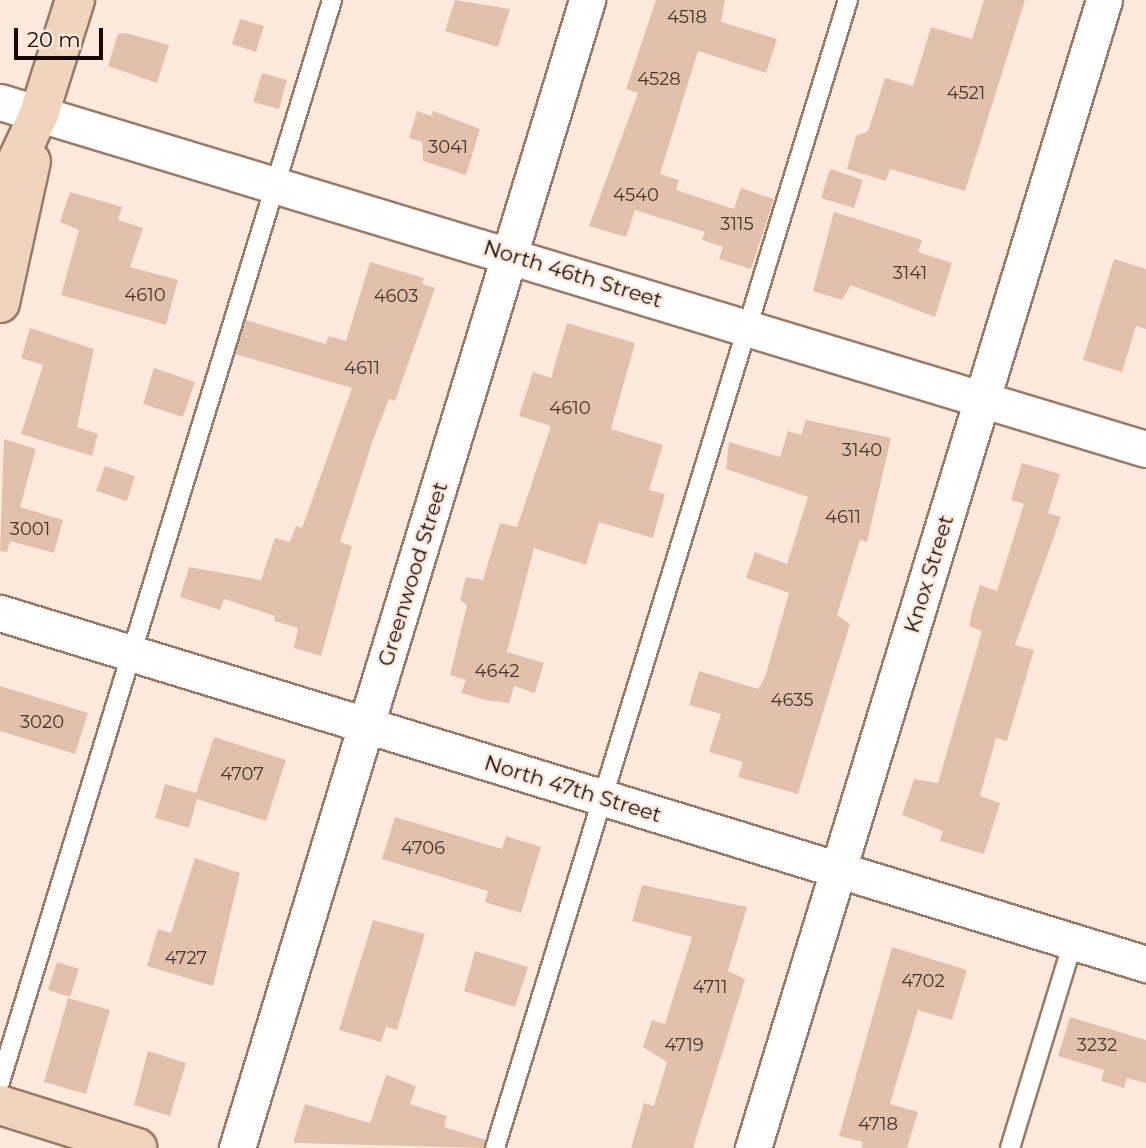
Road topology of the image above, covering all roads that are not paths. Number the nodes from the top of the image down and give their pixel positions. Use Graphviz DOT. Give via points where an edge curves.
graph roads {
  1 [pos="75,0"];
  2 [pos="332,0"];
  3 [pos="587,0"];
  4 [pos="848,0"];
  5 [pos="1104,0"];
  6 [pos="0,102"];
  7 [pos="39,114"];
  8 [pos="277,183"];
  9 [pos="0,198"];
  10 [pos="509,254"];
  11 [pos="0,303"];
  12 [pos="746,328"];
  13 [pos="983,399"];
  14 [pos="1146,449"];
  15 [pos="0,613"];
  16 [pos="132,653"];
  17 [pos="366,726"];
  18 [pos="602,798"];
  19 [pos="838,871"];
  20 [pos="1073,942"];
  21 [pos="1146,964"];
  22 [pos="0,1082"];
  23 [pos="0,1105"];
  24 [pos="137,1148"];
  25 [pos="237,1148"];
  26 [pos="495,1148"];
  27 [pos="753,1148"];
  28 [pos="1010,1148"];
  1 -- 7 [label="main road"];
  2 -- 8 [label="lane"];
  3 -- 10 [label="street, Greenwood Street"];
  4 -- 12 [label="lane"];
  5 -- 13 [label="street, Knox Street"];
  6 -- 7 [label="street, North 46th Street"];
  7 -- 8 [label="street, North 46th Street"];
  7 -- 9 [label="main road"];
  7 -- 11 [label="main road"];
  8 -- 10 [label="street, North 46th Street"];
  8 -- 16 [label="lane"];
  10 -- 12 [label="street, North 46th Street"];
  10 -- 17 [label="street, Greenwood Street"];
  12 -- 13 [label="street, North 46th Street"];
  12 -- 18 [label="lane"];
  13 -- 14 [label="street, North 46th Street"];
  13 -- 19 [label="street, Knox Street"];
  15 -- 16 [label="street, North 47th Street"];
  16 -- 17 [label="street, North 47th Street"];
  16 -- 22 [label="lane"];
  17 -- 18 [label="street, North 47th Street"];
  17 -- 25 [label="street, Greenwood Street"];
  18 -- 19 [label="street, North 47th Street"];
  18 -- 26 [label="lane"];
  19 -- 20 [label="street, North 47th Street"];
  19 -- 27 [label="street, Knox Street"];
  20 -- 21 [label="street, North 47th Street"];
  20 -- 28 [label="lane"];
  23 -- 24 [label="main road"];
}
